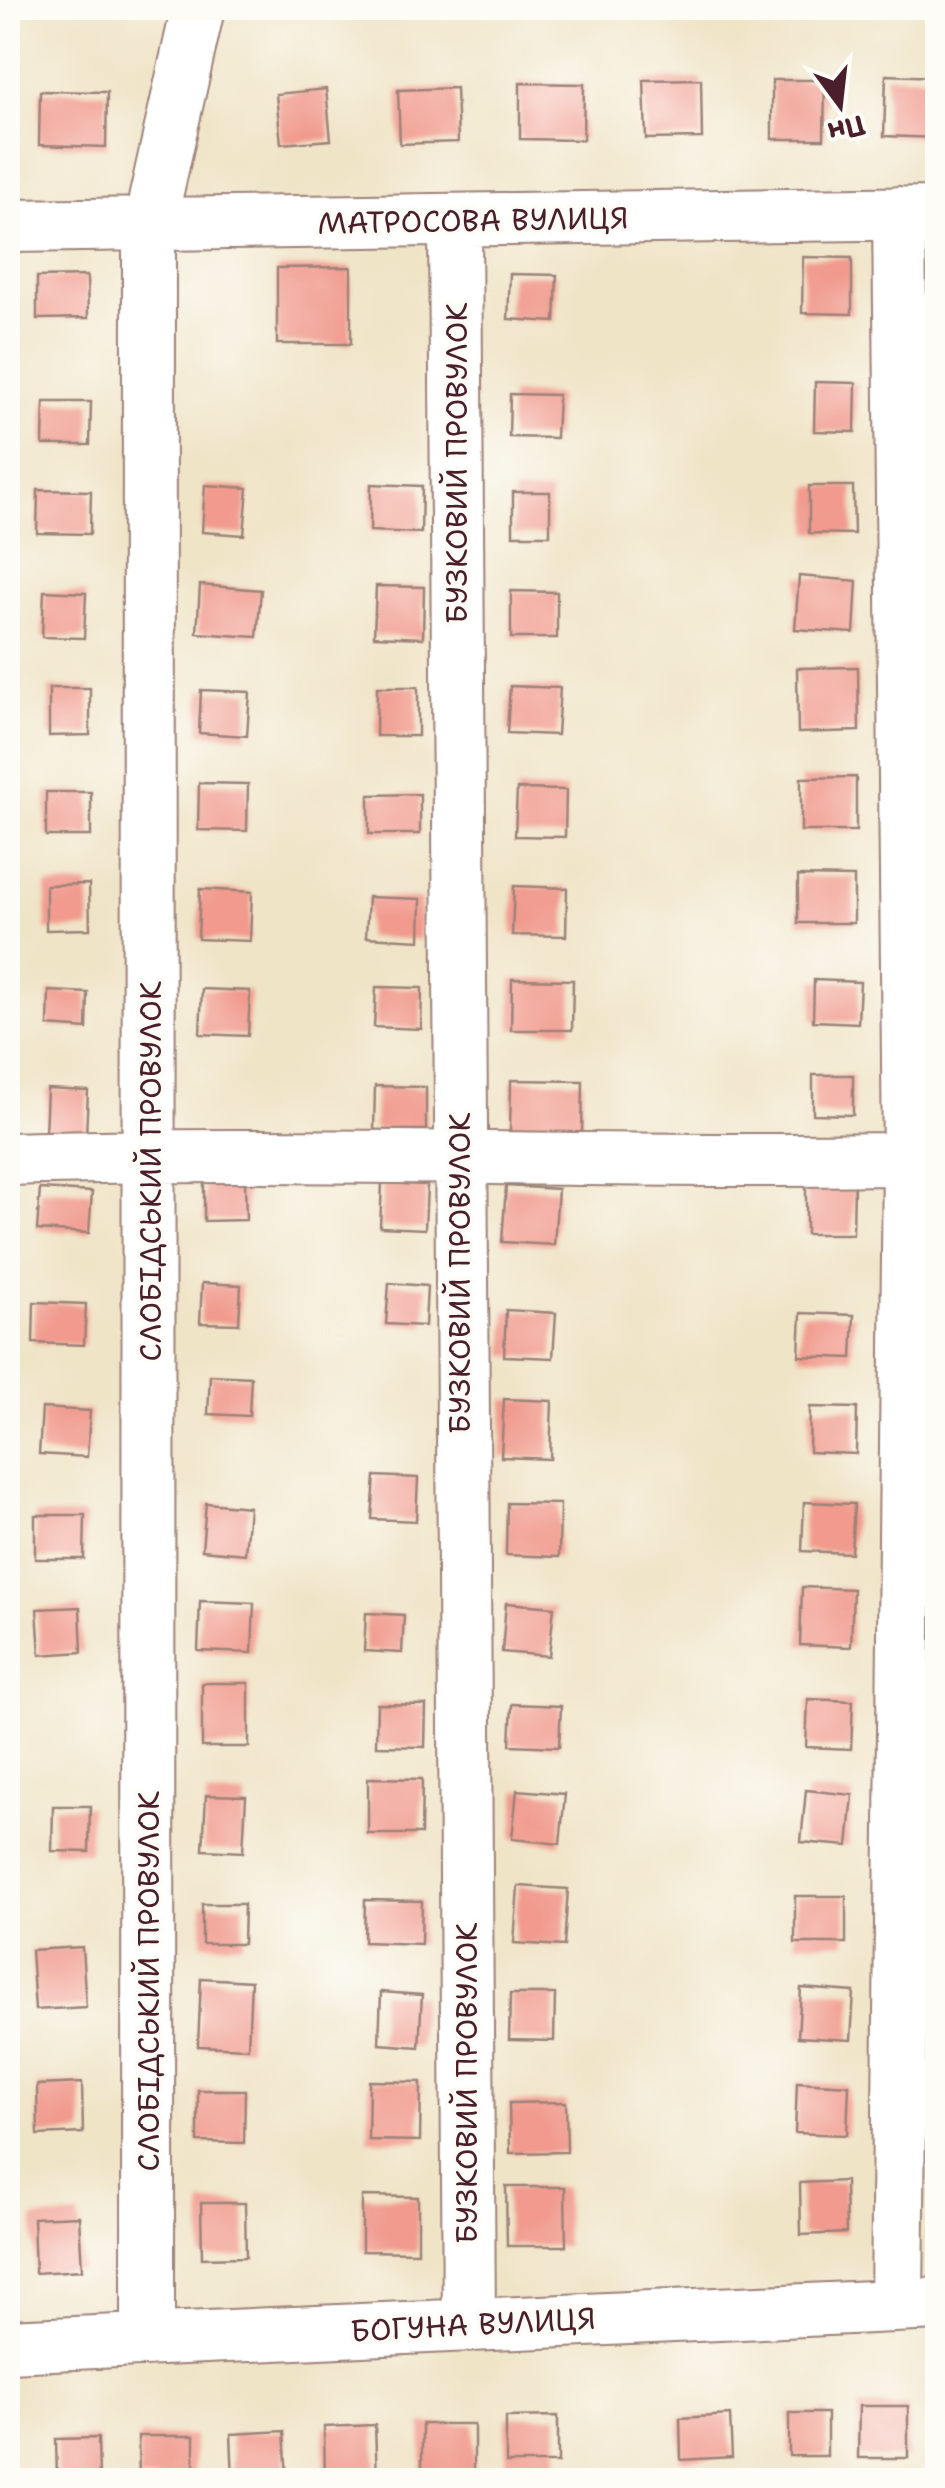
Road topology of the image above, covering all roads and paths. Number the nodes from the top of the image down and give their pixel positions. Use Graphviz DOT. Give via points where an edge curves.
graph roads {
  1 [pos="198,8"];
  2 [pos="918,213"];
  3 [pos="456,222"];
  4 [pos="8,226"];
  5 [pos="149,227"];
  6 [pos="151,1155"];
  7 [pos="923,1158"];
  8 [pos="8,1160"];
  9 [pos="460,1160"];
  10 [pos="917,2305"];
  11 [pos="469,2325"];
  12 [pos="148,2340"];
  13 [pos="8,2346"];
  1 -- 5 [label="street, СЛОБІДСЬКИЙ ПРОВУЛОК"];
  2 -- 3 [label="street, МАТРОСОВА ВУЛИЦЯ"];
  2 -- 7 [label="street"];
  3 -- 5 [label="street, МАТРОСОВА ВУЛИЦЯ"];
  3 -- 9 [label="street, БУЗКОВИЙ ПРОВУЛОК"];
  4 -- 5 [label="street, МАТРОСОВА ВУЛИЦЯ"];
  5 -- 6 [label="street, СЛОБІДСЬКИЙ ПРОВУЛОК"];
  6 -- 8 [label="street"];
  6 -- 9 [label="street"];
  6 -- 12 [label="street, СЛОБІДСЬКИЙ ПРОВУЛОК"];
  7 -- 9 [label="street"];
  7 -- 10 [label="street"];
  9 -- 11 [label="street, БУЗКОВИЙ ПРОВУЛОК"];
  10 -- 11 [label="street, БОГУНА ВУЛИЦЯ"];
  11 -- 12 [label="street, БОГУНА ВУЛИЦЯ"];
  12 -- 13 [label="street, БОГУНА ВУЛИЦЯ"];
}
